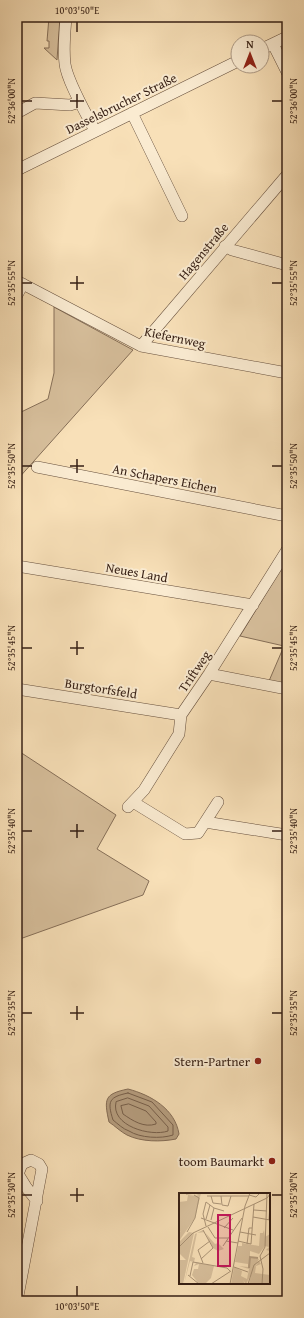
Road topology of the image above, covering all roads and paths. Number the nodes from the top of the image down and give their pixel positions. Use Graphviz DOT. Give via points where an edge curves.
graph roads {
  1 [pos="66,17"];
  2 [pos="287,37"];
  3 [pos="273,44"];
  4 [pos="270,45"];
  5 [pos="230,65"];
  6 [pos="287,72"];
  7 [pos="80,102"];
  8 [pos="17,113"];
  9 [pos="132,113"];
  10 [pos="96,131"];
  11 [pos="17,170"];
  12 [pos="287,175"];
  13 [pos="182,216"];
  14 [pos="225,246"];
  15 [pos="287,265"];
  16 [pos="20,282"];
  17 [pos="17,296"];
  18 [pos="141,346"];
  19 [pos="287,373"];
  20 [pos="37,467"];
  21 [pos="287,516"];
  22 [pos="287,550"];
  23 [pos="17,566"];
  24 [pos="253,605"];
  25 [pos="209,674"];
  26 [pos="17,689"];
  27 [pos="287,689"];
  28 [pos="181,715"];
  29 [pos="218,802"];
  30 [pos="205,822"];
  31 [pos="287,835"];
  32 [pos="37,1201"];
  33 [pos="17,1301"];
  1 -- 7 [label="street" via="65,66"];
  2 -- 3 [label="street"];
  3 -- 4 [label="street"];
  3 -- 6 [label="street"];
  5 -- 9 [label="street, Dasselsbrucher Straße"];
  7 -- 8 [label="street" via="34,103"];
  7 -- 10 [label="street"];
  9 -- 10 [label="street, Dasselsbrucher Straße"];
  9 -- 13 [label="street"];
  10 -- 11 [label="street, Dasselsbrucher Straße"];
  12 -- 14 [label="street, Hagenstraße"];
  14 -- 15 [label="street"];
  14 -- 18 [label="street, Hagenstraße"];
  16 -- 17 [label="street, Kiefernweg"];
  16 -- 18 [label="street, Kiefernweg"];
  18 -- 19 [label="street, Kiefernweg"];
  20 -- 21 [label="street, An Schapers Eichen"];
  22 -- 24 [label="street, Triftweg"];
  23 -- 24 [label="street, Neues Land"];
  24 -- 25 [label="street, Triftweg"];
  25 -- 27 [label="street"];
  25 -- 28 [label="street, Triftweg"];
  26 -- 28 [label="street, Burgtorfsfeld"];
  28 -- 30 [label="street, Triftweg" via="179,734 144,790 131,805 185,834 198,833"];
  29 -- 30 [label="street"];
  30 -- 31 [label="street"];
  32 -- 33 [label="street"];
}
